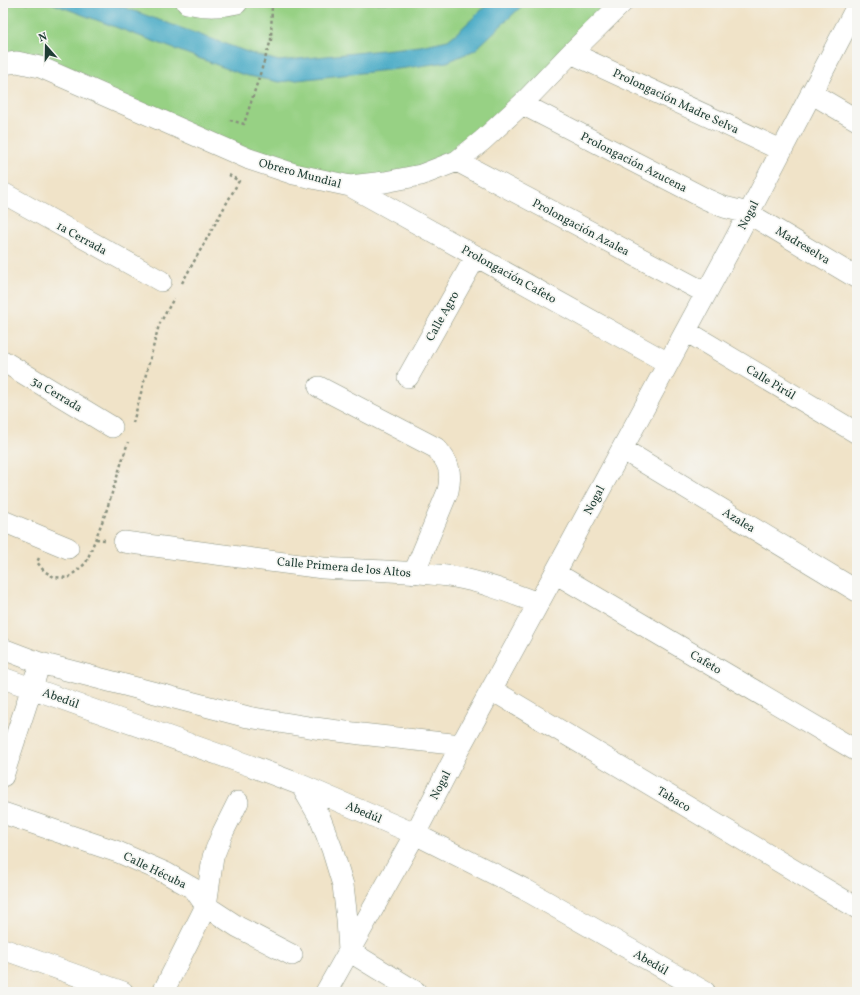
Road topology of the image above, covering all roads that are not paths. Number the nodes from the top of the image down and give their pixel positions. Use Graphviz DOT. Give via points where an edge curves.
graph roads {
  1 [pos="187,3"];
  2 [pos="237,3"];
  3 [pos="622,3"];
  4 [pos="857,6"];
  5 [pos="571,52"];
  6 [pos="3,64"];
  7 [pos="811,93"];
  8 [pos="522,104"];
  9 [pos="857,120"];
  10 [pos="781,150"];
  11 [pos="457,161"];
  12 [pos="350,186"];
  13 [pos="3,193"];
  14 [pos="748,213"];
  15 [pos="476,256"];
  16 [pos="857,278"];
  17 [pos="169,286"];
  18 [pos="706,293"];
  19 [pos="686,331"];
  20 [pos="3,361"];
  21 [pos="668,363"];
  22 [pos="408,377"];
  23 [pos="319,387"];
  24 [pos="124,431"];
  25 [pos="857,433"];
  26 [pos="622,449"];
  27 [pos="3,521"];
  28 [pos="124,542"];
  29 [pos="68,548"];
  30 [pos="414,572"];
  31 [pos="555,573"];
  32 [pos="857,592"];
  33 [pos="538,602"];
  34 [pos="3,649"];
  35 [pos="40,663"];
  36 [pos="3,678"];
  37 [pos="32,688"];
  38 [pos="492,690"];
  39 [pos="461,744"];
  40 [pos="857,751"];
  41 [pos="3,776"];
  42 [pos="301,785"];
  43 [pos="238,802"];
  44 [pos="3,812"];
  45 [pos="415,834"];
  46 [pos="206,906"];
  47 [pos="857,908"];
  48 [pos="3,949"];
  49 [pos="348,951"];
  50 [pos="292,955"];
  51 [pos="123,992"];
  52 [pos="163,992"];
  53 [pos="326,992"];
  54 [pos="416,992"];
  55 [pos="705,992"];
  1 -- 2 [label="street" via="225,6"];
  3 -- 5 [label="street, Obrero Mundial"];
  4 -- 7 [label="street, Nogal"];
  5 -- 8 [label="street, Obrero Mundial"];
  5 -- 10 [label="street, Prolongación Madre Selva"];
  6 -- 12 [label="street, Obrero Mundial" via="17,62 40,67 249,159 294,174"];
  7 -- 9 [label="street"];
  7 -- 10 [label="street, Nogal"];
  8 -- 11 [label="street, Obrero Mundial"];
  8 -- 14 [label="street, Prolongación Azucena" via="706,200"];
  10 -- 14 [label="street, Nogal"];
  11 -- 12 [label="street, Obrero Mundial" via="420,175"];
  11 -- 18 [label="street, Prolongación Azalea"];
  12 -- 15 [label="street, Prolongación Cafeto"];
  13 -- 17 [label="street, 1a Cerrada"];
  14 -- 16 [label="street, Madreselva"];
  14 -- 18 [label="street, Nogal"];
  15 -- 21 [label="street, Prolongación Cafeto"];
  15 -- 22 [label="street, Calle Agro"];
  18 -- 19 [label="street, Nogal"];
  19 -- 21 [label="street, Nogal"];
  19 -- 25 [label="street, Calle Pirúl"];
  20 -- 24 [label="street, 3a Cerrada"];
  21 -- 26 [label="street, Nogal"];
  23 -- 30 [label="street" via="436,448 444,456 450,480 448,491"];
  26 -- 31 [label="street, Nogal"];
  26 -- 32 [label="street, Azalea"];
  27 -- 29 [label="street"];
  28 -- 30 [label="street, Calle Primera de los Altos" via="322,568"];
  30 -- 33 [label="street, Calle Primera de los Altos" via="477,582"];
  31 -- 33 [label="street, Nogal"];
  31 -- 40 [label="street, Cafeto"];
  33 -- 38 [label="street, Nogal"];
  34 -- 35 [label="street"];
  35 -- 37 [label="street"];
  35 -- 39 [label="street" via="248,717 361,734"];
  36 -- 37 [label="street, Abedúl"];
  37 -- 41 [label="street"];
  37 -- 42 [label="street, Abedúl"];
  38 -- 39 [label="street, Nogal"];
  38 -- 47 [label="street, Tabaco"];
  39 -- 45 [label="street, Nogal"];
  42 -- 45 [label="street, Abedúl"];
  42 -- 49 [label="street" via="320,818 343,885"];
  43 -- 46 [label="street" via="214,857"];
  44 -- 46 [label="street, Calle Hécuba" via="118,852 166,872 194,889"];
  45 -- 49 [label="street, Nogal"];
  45 -- 55 [label="street, Abedúl" via="524,889"];
  46 -- 50 [label="street, Calle Hécuba" via="238,927"];
  46 -- 52 [label="street"];
  48 -- 51 [label="street"];
  49 -- 53 [label="street, Nogal"];
  49 -- 54 [label="street"];
}
